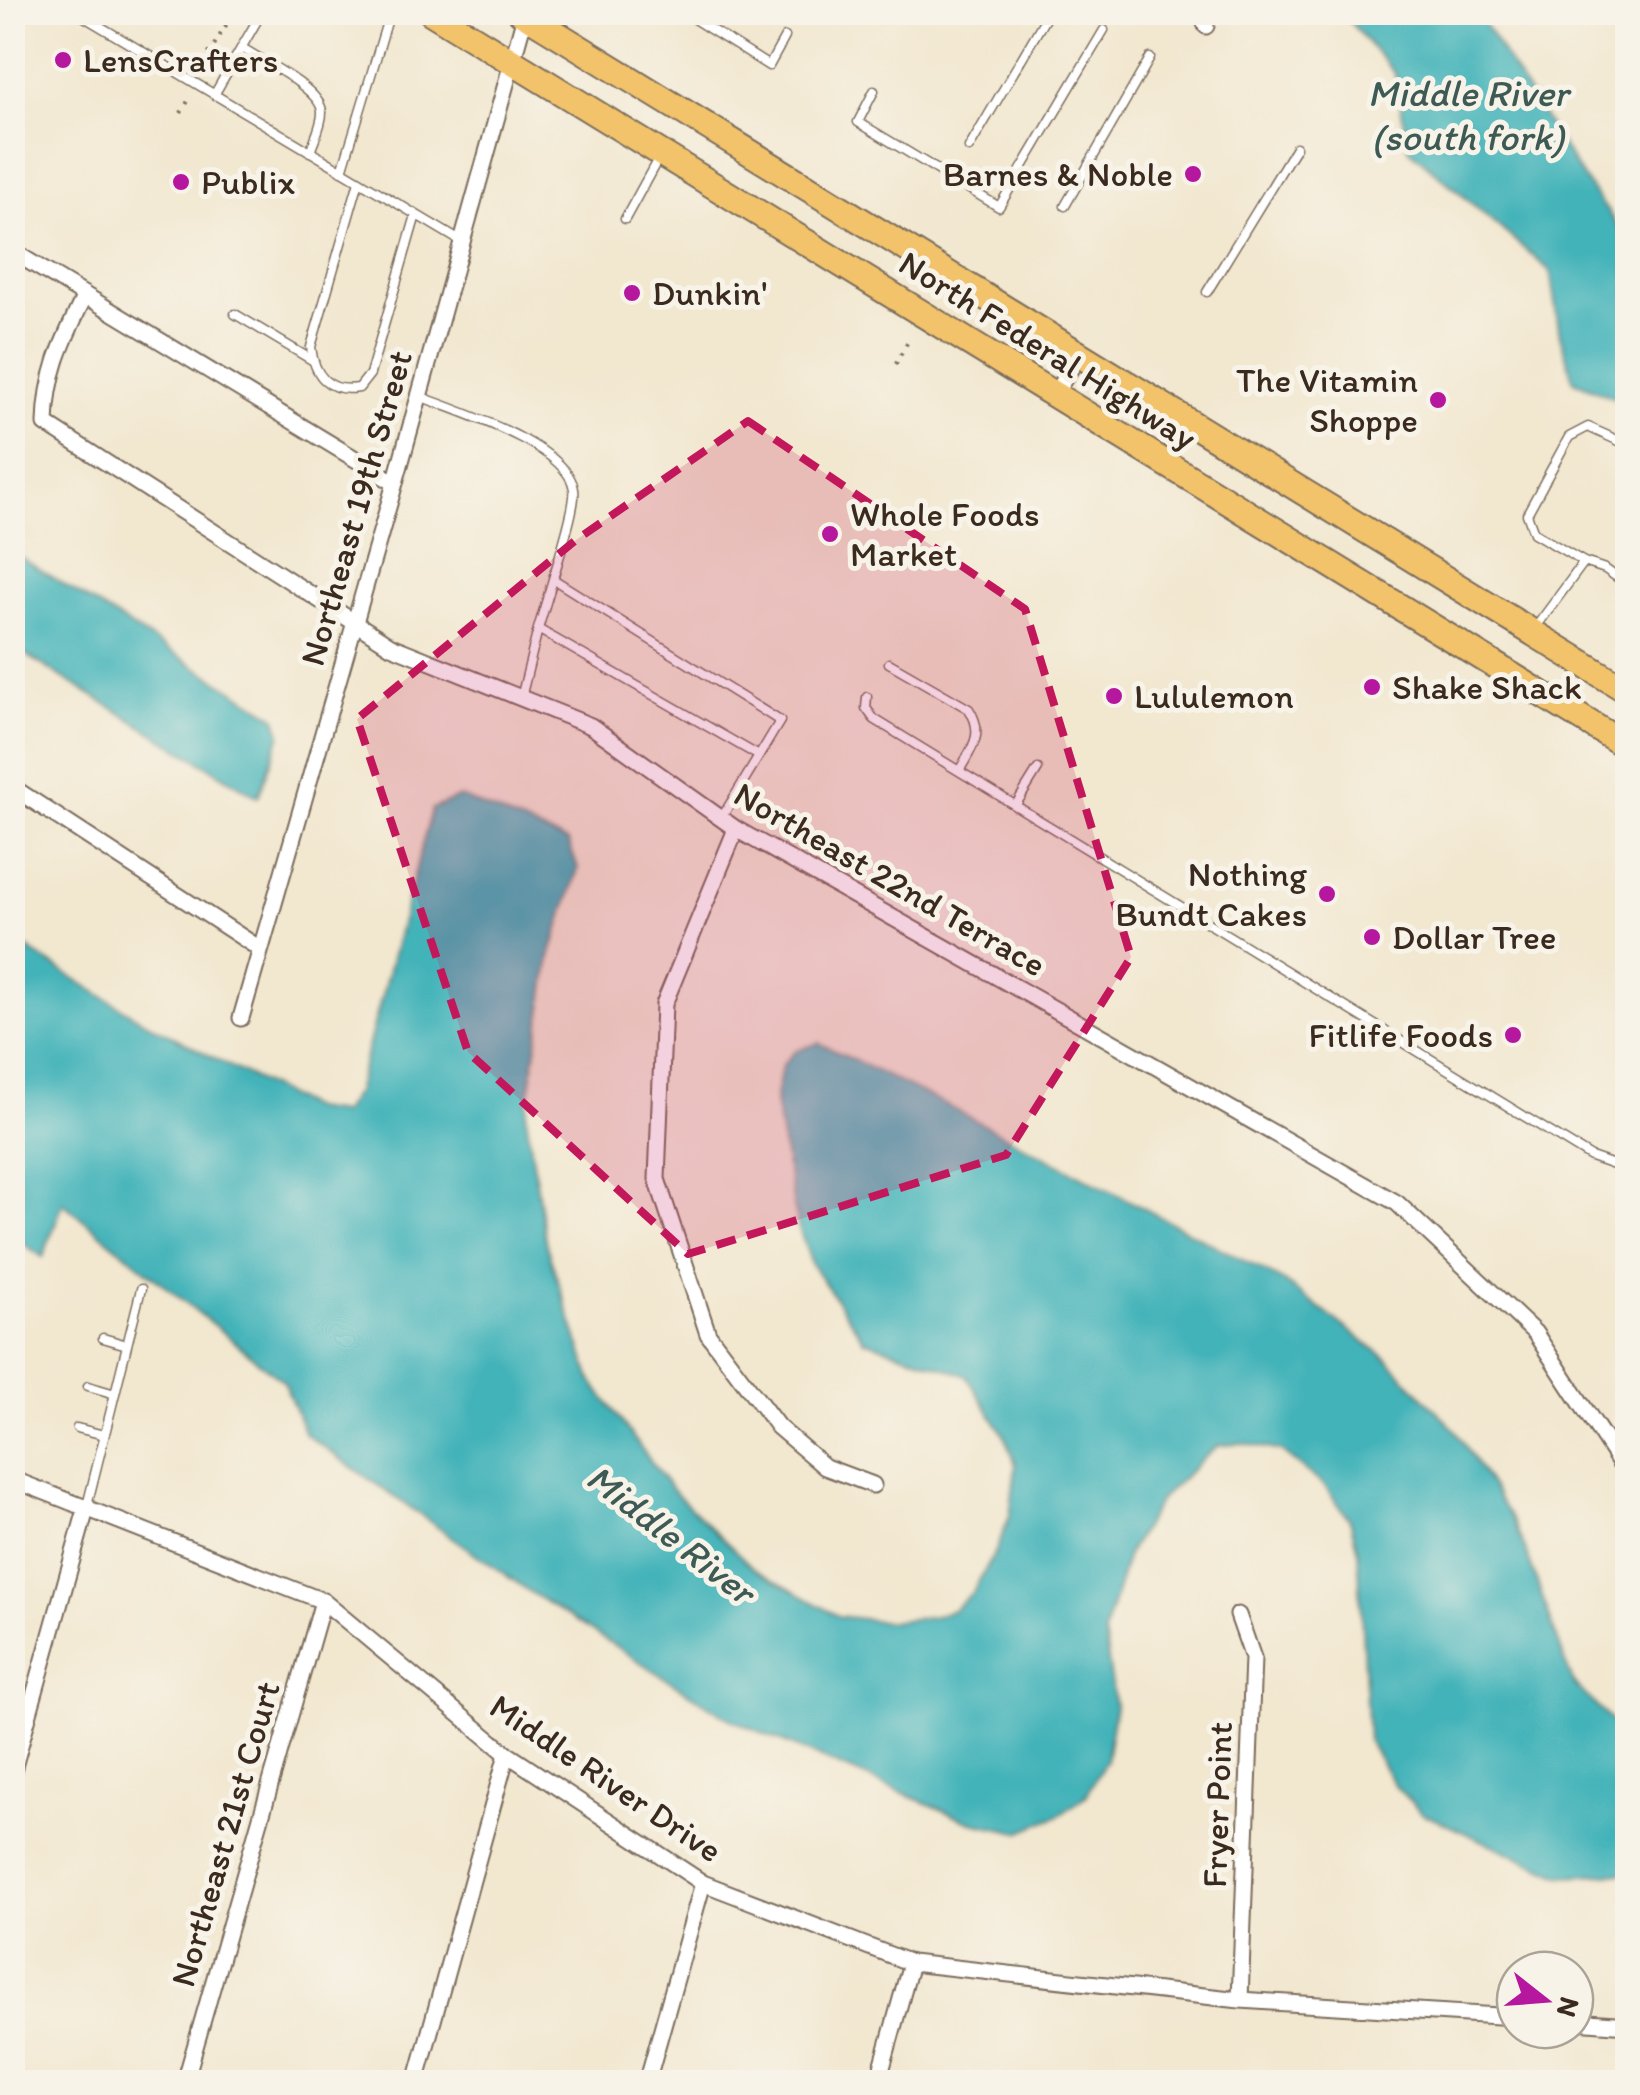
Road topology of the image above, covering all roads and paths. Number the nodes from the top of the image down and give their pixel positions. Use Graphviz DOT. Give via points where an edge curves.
graph roads {
  1 [pos="76,12"];
  2 [pos="234,12"];
  3 [pos="262,12"];
  4 [pos="390,12"];
  5 [pos="432,12"];
  6 [pos="683,12"];
  7 [pos="1049,12"];
  8 [pos="524,13"];
  9 [pos="1104,30"];
  10 [pos="786,37"];
  11 [pos="242,48"];
  12 [pos="1150,58"];
  13 [pos="511,62"];
  14 [pos="194,83"];
  15 [pos="874,91"];
  16 [pos="214,95"];
  17 [pos="181,113"];
  18 [pos="1296,147"];
  19 [pos="970,148"];
  20 [pos="310,152"];
  21 [pos="661,154"];
  22 [pos="342,171"];
  23 [pos="360,181"];
  24 [pos="1065,206"];
  25 [pos="416,215"];
  26 [pos="625,219"];
  27 [pos="462,242"];
  28 [pos="12,251"];
  29 [pos="1207,292"];
  30 [pos="84,295"];
  31 [pos="235,314"];
  32 [pos="907,343"];
  33 [pos="1079,355"];
  34 [pos="312,360"];
  35 [pos="896,364"];
  36 [pos="1054,394"];
  37 [pos="420,396"];
  38 [pos="1628,445"];
  39 [pos="395,483"];
  40 [pos="1584,562"];
  41 [pos="553,579"];
  42 [pos="1628,584"];
  43 [pos="356,622"];
  44 [pos="538,630"];
  45 [pos="1532,633"];
  46 [pos="889,662"];
  47 [pos="1628,691"];
  48 [pos="867,697"];
  49 [pos="521,698"];
  50 [pos="1628,747"];
  51 [pos="758,756"];
  52 [pos="1038,769"];
  53 [pos="959,771"];
  54 [pos="12,788"];
  55 [pos="1015,806"];
  56 [pos="721,818"];
  57 [pos="736,828"];
  58 [pos="260,949"];
  59 [pos="240,1018"];
  60 [pos="1628,1170"];
  61 [pos="141,1288"];
  62 [pos="103,1338"];
  63 [pos="127,1345"];
  64 [pos="88,1386"];
  65 [pos="115,1394"];
  66 [pos="77,1428"];
  67 [pos="104,1435"];
  68 [pos="1628,1476"];
  69 [pos="12,1479"];
  70 [pos="873,1485"];
  71 [pos="87,1506"];
  72 [pos="323,1601"];
  73 [pos="1238,1615"];
  74 [pos="507,1754"];
  75 [pos="12,1774"];
  76 [pos="703,1882"];
  77 [pos="911,1963"];
  78 [pos="1240,2000"];
  79 [pos="1495,2017"];
  80 [pos="1595,2023"];
  81 [pos="1628,2025"];
  82 [pos="185,2082"];
  83 [pos="416,2082"];
  84 [pos="646,2082"];
  85 [pos="878,2082"];
  1 -- 14 [label="lane"];
  2 -- 14 [label="path"];
  3 -- 11 [label="lane"];
  4 -- 22 [label="lane"];
  5 -- 13 [label="main road, North Federal Highway"];
  6 -- 10 [label="lane" via="769,66"];
  7 -- 19 [label="lane"];
  8 -- 13 [label="street, Northeast 19th Street"];
  8 -- 33 [label="main road, North Federal Highway"];
  9 -- 15 [label="lane" via="999,207 858,122"];
  11 -- 16 [label="lane"];
  11 -- 20 [label="lane" via="321,102"];
  12 -- 24 [label="lane"];
  13 -- 21 [label="main road, North Federal Highway"];
  13 -- 27 [label="street, Northeast 19th Street"];
  14 -- 16 [label="lane"];
  14 -- 17 [label="path"];
  16 -- 20 [label="lane"];
  18 -- 29 [label="lane"];
  20 -- 22 [label="lane"];
  21 -- 26 [label="lane"];
  21 -- 36 [label="main road, North Federal Highway"];
  22 -- 23 [label="lane"];
  23 -- 25 [label="lane"];
  23 -- 34 [label="lane"];
  25 -- 27 [label="lane"];
  25 -- 34 [label="lane" via="370,374 358,388 345,390 328,383"];
  27 -- 37 [label="street, Northeast 19th Street"];
  28 -- 30 [label="street"];
  30 -- 39 [label="street"];
  30 -- 43 [label="street, Northeast 22nd Terrace" via="47,389 46,424"];
  31 -- 34 [label="lane"];
  32 -- 35 [label="path"];
  33 -- 36 [label="street"];
  33 -- 45 [label="main road, North Federal Highway"];
  36 -- 50 [label="main road, North Federal Highway"];
  37 -- 39 [label="street, Northeast 19th Street"];
  37 -- 41 [label="lane" via="503,430 569,474 575,492"];
  38 -- 40 [label="lane" via="1588,427 1569,437 1527,514 1534,533"];
  39 -- 43 [label="street, Northeast 19th Street"];
  40 -- 42 [label="lane"];
  40 -- 45 [label="lane"];
  41 -- 44 [label="lane"];
  41 -- 51 [label="lane" via="780,721"];
  43 -- 49 [label="street, Northeast 22nd Terrace" via="391,646"];
  43 -- 58 [label="street, Northeast 19th Street"];
  44 -- 49 [label="lane"];
  44 -- 51 [label="lane"];
  45 -- 47 [label="main road, North Federal Highway"];
  46 -- 53 [label="lane" via="969,709 978,738"];
  48 -- 53 [label="lane" via="874,719"];
  49 -- 56 [label="street, Northeast 22nd Terrace" via="591,726"];
  51 -- 56 [label="lane"];
  52 -- 55 [label="lane"];
  53 -- 55 [label="lane"];
  54 -- 58 [label="street"];
  55 -- 60 [label="lane" via="1591,1156"];
  56 -- 57 [label="street, Northeast 22nd Terrace"];
  57 -- 68 [label="street, Northeast 22nd Terrace" via="1397,1203 1535,1333"];
  57 -- 70 [label="street" via="664,1004 657,1179 708,1334 778,1427 825,1467"];
  58 -- 59 [label="street, Northeast 19th Street"];
  61 -- 63 [label="lane"];
  62 -- 63 [label="lane"];
  63 -- 65 [label="lane"];
  64 -- 65 [label="lane"];
  65 -- 67 [label="lane"];
  66 -- 67 [label="lane"];
  67 -- 71 [label="lane"];
  69 -- 71 [label="street, Middle River Drive"];
  71 -- 72 [label="street, Middle River Drive"];
  71 -- 75 [label="street"];
  72 -- 74 [label="street, Middle River Drive"];
  72 -- 82 [label="street, Northeast 21st Court"];
  73 -- 78 [label="street, Fryer Point" via="1252,1658"];
  74 -- 76 [label="street, Middle River Drive"];
  74 -- 83 [label="street"];
  76 -- 77 [label="street, Middle River Drive"];
  76 -- 84 [label="street"];
  77 -- 78 [label="street, Middle River Drive"];
  77 -- 85 [label="street"];
  78 -- 79 [label="street, Middle River Drive"];
  80 -- 81 [label="street"];
}
